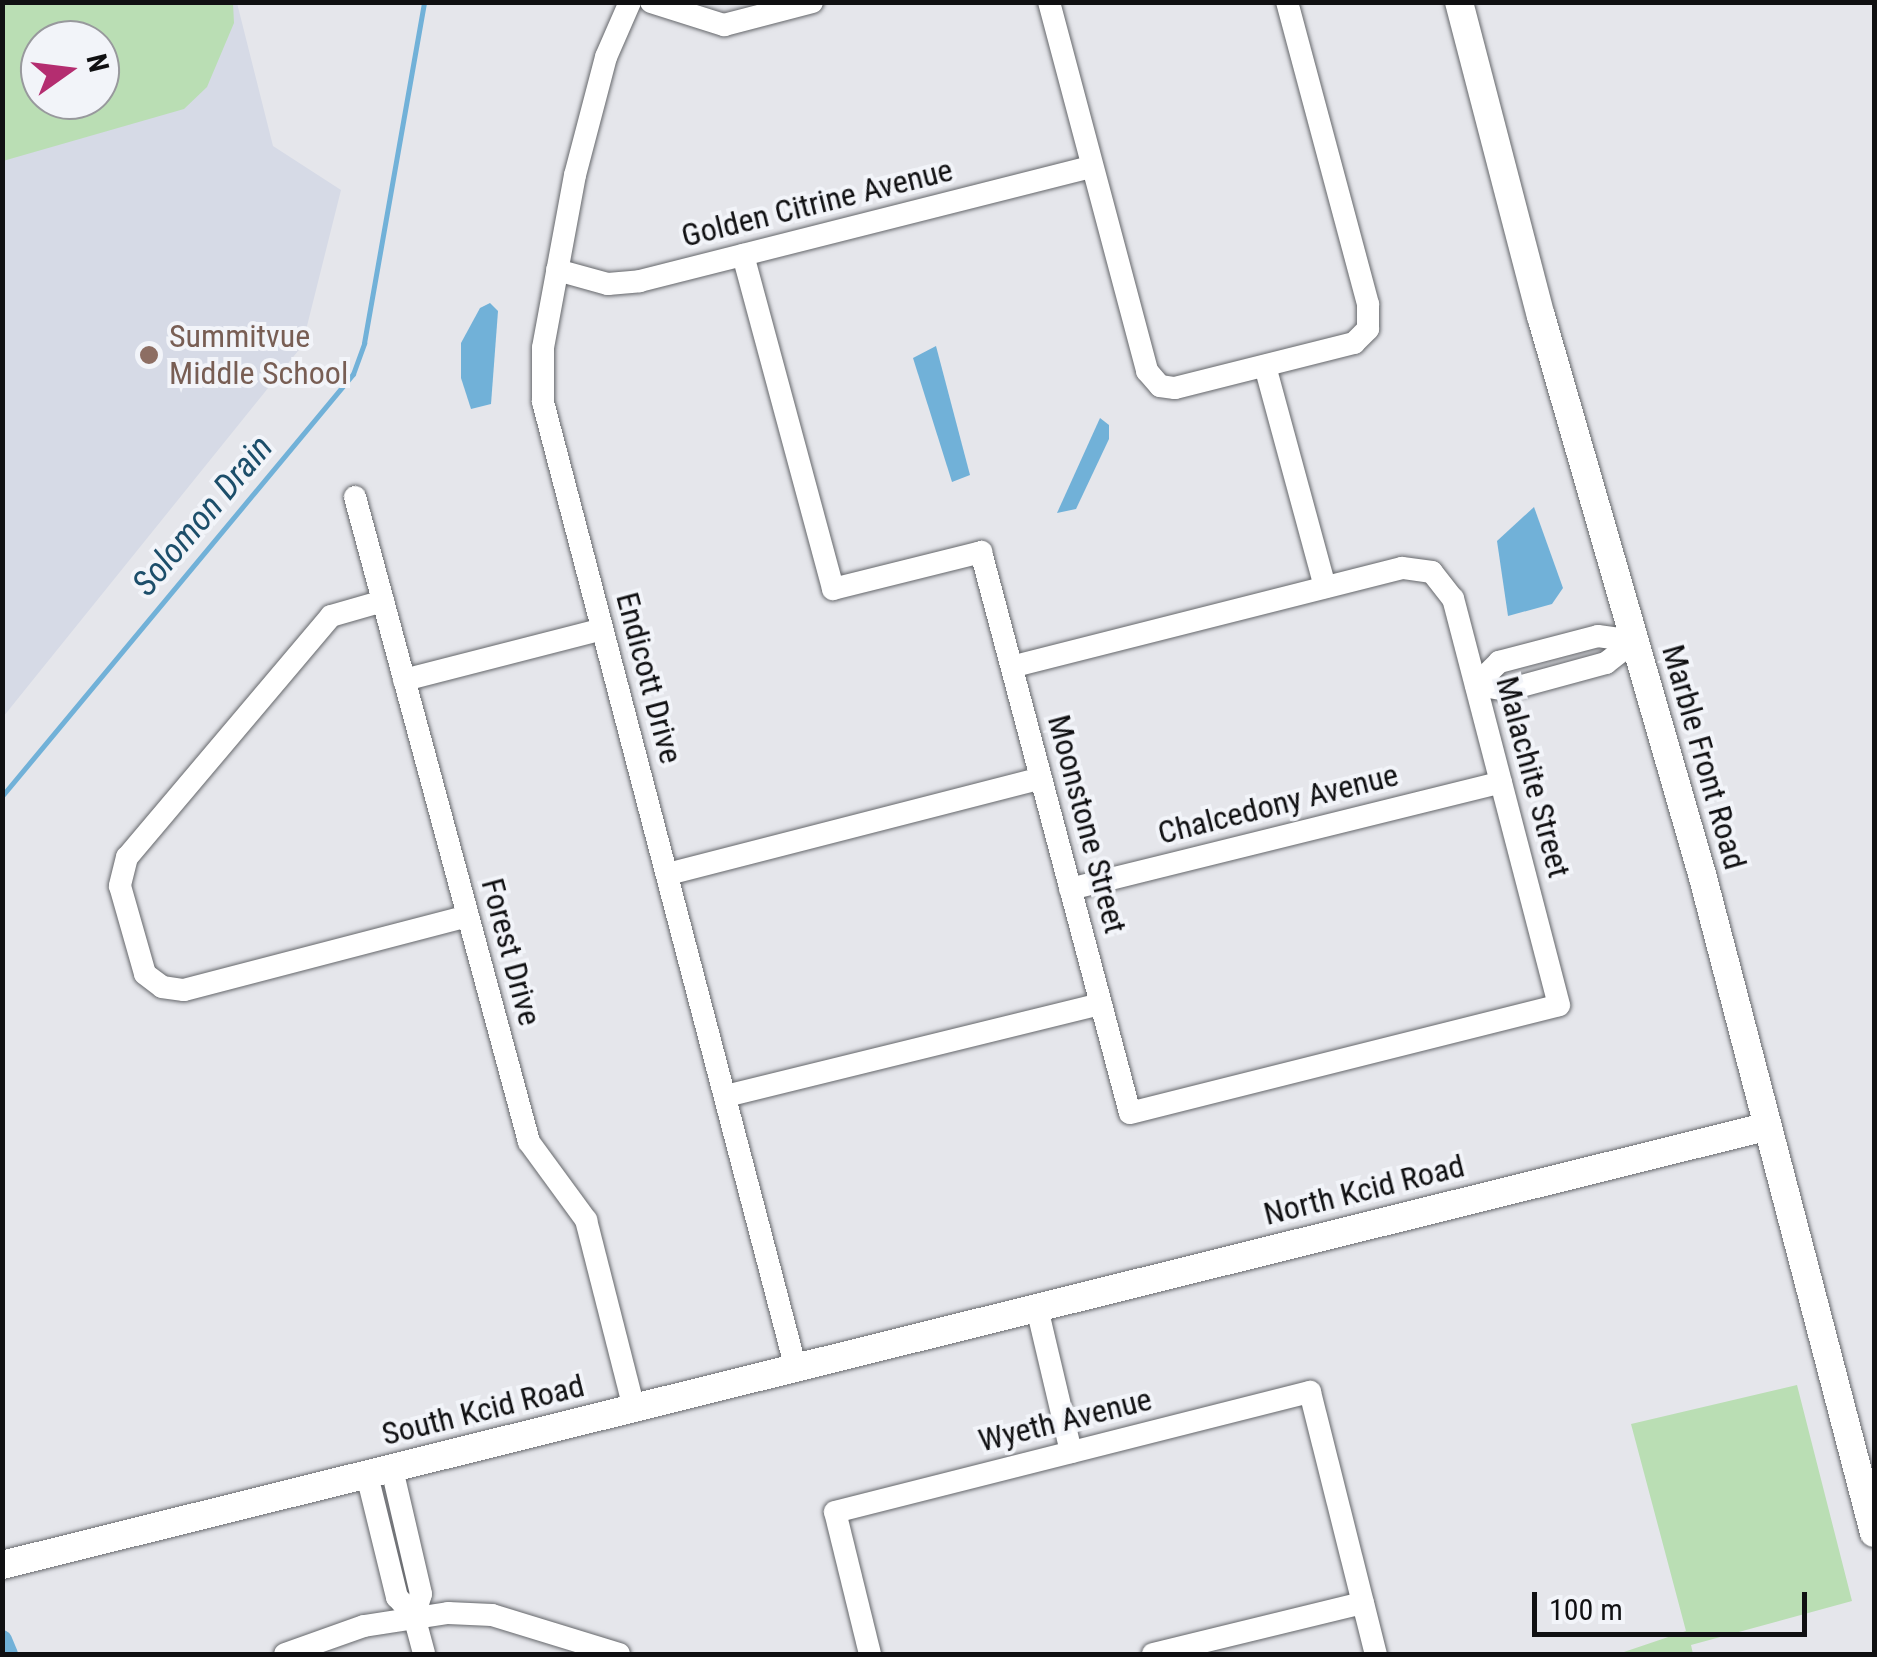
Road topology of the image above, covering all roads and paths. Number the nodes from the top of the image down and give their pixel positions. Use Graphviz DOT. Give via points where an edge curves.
graph roads {
  1 [pos="630,2"];
  2 [pos="652,2"];
  3 [pos="812,2"];
  4 [pos="1049,2"];
  5 [pos="1287,2"];
  6 [pos="1459,2"];
  7 [pos="1092,167"];
  8 [pos="743,255"];
  9 [pos="557,270"];
  10 [pos="1265,366"];
  11 [pos="356,498"];
  12 [pos="1325,587"];
  13 [pos="383,601"];
  14 [pos="602,629"];
  15 [pos="1634,642"];
  16 [pos="1012,667"];
  17 [pos="404,680"];
  18 [pos="1476,685"];
  19 [pos="1041,778"];
  20 [pos="1501,782"];
  21 [pos="668,874"];
  22 [pos="1070,889"];
  23 [pos="468,916"];
  24 [pos="1101,1004"];
  25 [pos="726,1096"];
  26 [pos="1130,1113"];
  27 [pos="1766,1126"];
  28 [pos="1037,1308"];
  29 [pos="980,1322"];
  30 [pos="796,1369"];
  31 [pos="634,1409"];
  32 [pos="1071,1452"];
  33 [pos="379,1472"];
  34 [pos="1874,1533"];
  35 [pos="2,1565"];
  36 [pos="1364,1603"];
  37 [pos="414,1616"];
  38 [pos="285,1654"];
  39 [pos="424,1654"];
  40 [pos="619,1654"];
  41 [pos="870,1654"];
  42 [pos="1153,1654"];
  43 [pos="1376,1654"];
  1 -- 9 [label="street, Endicott Drive" via="606,58"];
  2 -- 3 [label="street" via="724,25"];
  4 -- 7 [label="street"];
  5 -- 10 [label="street" via="1368,304 1368,329 1354,344"];
  6 -- 15 [label="street, Marble Front Road"];
  7 -- 8 [label="street, Golden Citrine Avenue"];
  7 -- 10 [label="street" via="1147,371 1160,386"];
  8 -- 9 [label="street, Golden Citrine Avenue" via="608,284"];
  8 -- 16 [label="street, Moonstone Street" via="833,590 981,552"];
  9 -- 14 [label="street, Endicott Drive" via="542,348 543,402"];
  10 -- 12 [label="street"];
  11 -- 13 [label="street, Forest Drive"];
  12 -- 16 [label="street"];
  12 -- 18 [label="street, Malachite Street" via="1402,568 1432,572 1452,599"];
  13 -- 17 [label="street, Forest Drive"];
  13 -- 23 [label="street" via="331,616 128,857 120,886 145,974 162,987 184,990"];
  14 -- 17 [label="street"];
  14 -- 21 [label="street, Endicott Drive"];
  15 -- 18 [label="street" via="1598,636 1499,662"];
  15 -- 27 [label="street, Marble Front Road"];
  16 -- 19 [label="street, Moonstone Street"];
  17 -- 23 [label="street, Forest Drive"];
  18 -- 20 [label="street, Malachite Street"];
  19 -- 21 [label="street"];
  19 -- 22 [label="street, Moonstone Street"];
  20 -- 22 [label="street, Chalcedony Avenue"];
  20 -- 26 [label="street, Malachite Street" via="1560,1004"];
  21 -- 25 [label="street, Endicott Drive"];
  22 -- 24 [label="street, Moonstone Street"];
  23 -- 31 [label="street, Forest Drive" via="529,1142 586,1220"];
  24 -- 25 [label="street"];
  24 -- 26 [label="street, Moonstone Street"];
  25 -- 30 [label="street, Endicott Drive"];
  27 -- 28 [label="street, North Kcid Road"];
  27 -- 34 [label="street, Marble Front Road"];
  28 -- 29 [label="street, North Kcid Road"];
  28 -- 32 [label="street"];
  29 -- 30 [label="street, South Kcid Road"];
  30 -- 31 [label="street, South Kcid Road"];
  31 -- 33 [label="street, South Kcid Road"];
  32 -- 36 [label="street, Wyeth Avenue" via="1310,1392"];
  32 -- 41 [label="street, Wyeth Avenue" via="834,1512"];
  33 -- 35 [label="street, South Kcid Road"];
  33 -- 37 [label="street" via="397,1597"];
  36 -- 42 [label="street"];
  36 -- 43 [label="street"];
  37 -- 38 [label="street"];
  37 -- 39 [label="street"];
  37 -- 40 [label="street" via="492,1616"];
}
